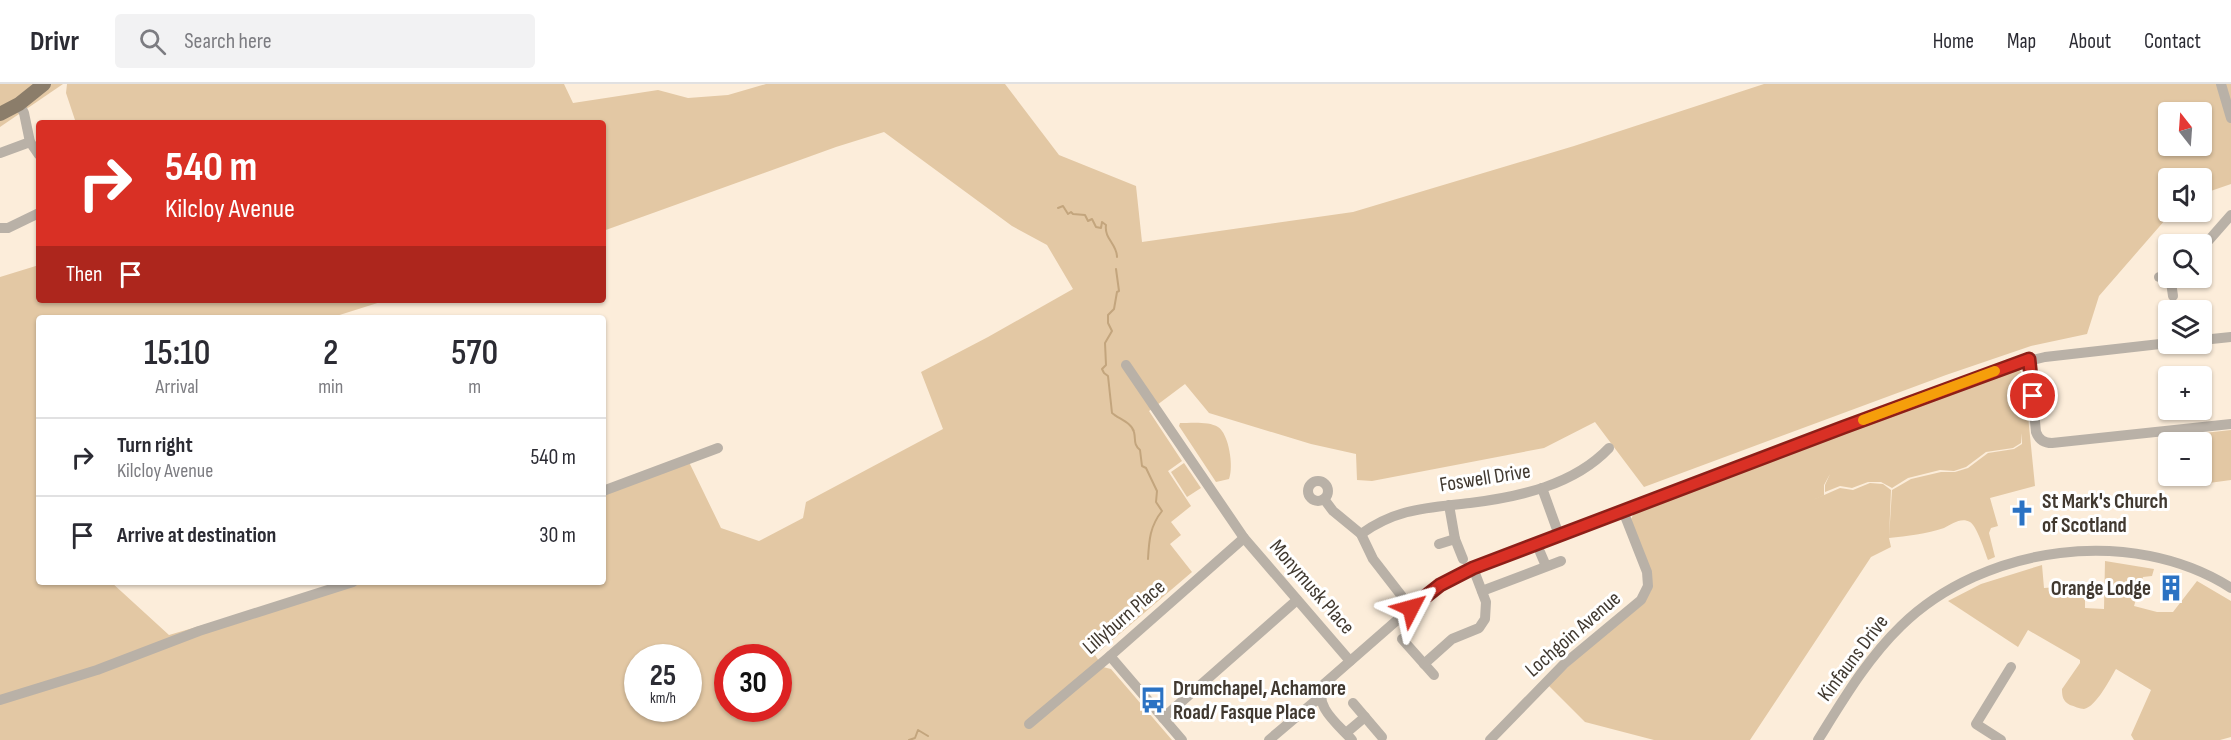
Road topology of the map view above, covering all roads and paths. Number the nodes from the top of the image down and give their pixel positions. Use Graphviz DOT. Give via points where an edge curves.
graph roads {
  1 [pos="44,84"];
  2 [pos="2221,84"];
  3 [pos="19,104"];
  4 [pos="0,114"];
  5 [pos="2231,118"];
  6 [pos="30,142"];
  7 [pos="36,151"];
  8 [pos="0,153"];
  9 [pos="36,214"];
  10 [pos="2231,215"];
  11 [pos="0,228"];
  12 [pos="2212,237"];
  13 [pos="2173,288"];
  14 [pos="2173,296"];
  15 [pos="2231,337"];
  16 [pos="2212,339"];
  17 [pos="2158,344"];
  18 [pos="2029,359"];
  19 [pos="1126,365"];
  20 [pos="2231,424"];
  21 [pos="718,448"];
  22 [pos="1609,448"];
  23 [pos="1542,488"];
  24 [pos="606,490"];
  25 [pos="1324,499"];
  26 [pos="1449,505"];
  27 [pos="1623,511"];
  28 [pos="1362,534"];
  29 [pos="1559,535"];
  30 [pos="1244,537"];
  31 [pos="1455,539"];
  32 [pos="1439,544"];
  33 [pos="1540,552"];
  34 [pos="1463,559"];
  35 [pos="1561,561"];
  36 [pos="1546,566"];
  37 [pos="1473,568"];
  38 [pos="344,585"];
  39 [pos="2231,588"];
  40 [pos="1482,591"];
  41 [pos="1297,600"];
  42 [pos="1411,608"];
  43 [pos="1402,639"];
  44 [pos="1110,656"];
  45 [pos="1350,661"];
  46 [pos="1424,664"];
  47 [pos="2011,667"];
  48 [pos="1434,675"];
  49 [pos="1320,698"];
  50 [pos="0,700"];
  51 [pos="1353,703"];
  52 [pos="1365,717"];
  53 [pos="1163,718"];
  54 [pos="1029,724"];
  55 [pos="1349,736"];
  56 [pos="1382,737"];
  57 [pos="1182,740"];
  58 [pos="1269,740"];
  59 [pos="1490,740"];
  60 [pos="1818,740"];
  61 [pos="2001,740"];
  1 -- 3 [label="main road"];
  2 -- 5 [label="street"];
  3 -- 4 [label="main road"];
  3 -- 6 [label="street"];
  6 -- 7 [label="street"];
  6 -- 8 [label="street"];
  9 -- 11 [label="street"];
  10 -- 12 [label="street"];
  13 -- 14 [label="street"];
  15 -- 16 [label="street"];
  17 -- 18 [label="street"];
  18 -- 20 [label="street" via="2036,432 2044,442"];
  18 -- 27 [label="street"];
  19 -- 30 [label="street, Monymusk Place"];
  21 -- 24 [label="street"];
  22 -- 23 [label="street, Foswell Drive" via="1578,472"];
  23 -- 26 [label="street, Foswell Drive"];
  23 -- 29 [label="street"];
  25 -- 28 [label="street"];
  26 -- 28 [label="street, Foswell Drive" via="1402,513"];
  26 -- 31 [label="street"];
  27 -- 29 [label="street"];
  27 -- 59 [label="street, Lochgoin Avenue" via="1647,572 1646,593 1542,684"];
  28 -- 42 [label="street" via="1373,559"];
  29 -- 37 [label="street"];
  30 -- 41 [label="street, Monymusk Place"];
  30 -- 44 [label="street, Lillyburn Place"];
  31 -- 32 [label="street"];
  31 -- 34 [label="street"];
  33 -- 36 [label="street"];
  35 -- 36 [label="street"];
  36 -- 40 [label="street"];
  37 -- 40 [label="street"];
  37 -- 42 [label="street" via="1440,585"];
  38 -- 50 [label="street"];
  39 -- 60 [label="street, Kinfauns Drive" via="2173,563 2100,551 2045,555 1990,570 1937,597 1902,624 1865,668"];
  40 -- 46 [label="street" via="1487,613 1479,628 1452,639"];
  41 -- 45 [label="street, Monymusk Place"];
  41 -- 53 [label="street"];
  42 -- 45 [label="street"];
  43 -- 46 [label="street"];
  44 -- 53 [label="street"];
  44 -- 54 [label="street, Lillyburn Place"];
  45 -- 49 [label="street" via="1324,684"];
  46 -- 48 [label="street"];
  47 -- 61 [label="street" via="1976,724"];
  49 -- 55 [label="street"];
  49 -- 58 [label="street"];
  51 -- 52 [label="street"];
  52 -- 55 [label="street"];
  52 -- 56 [label="street"];
  53 -- 57 [label="street"];
}
